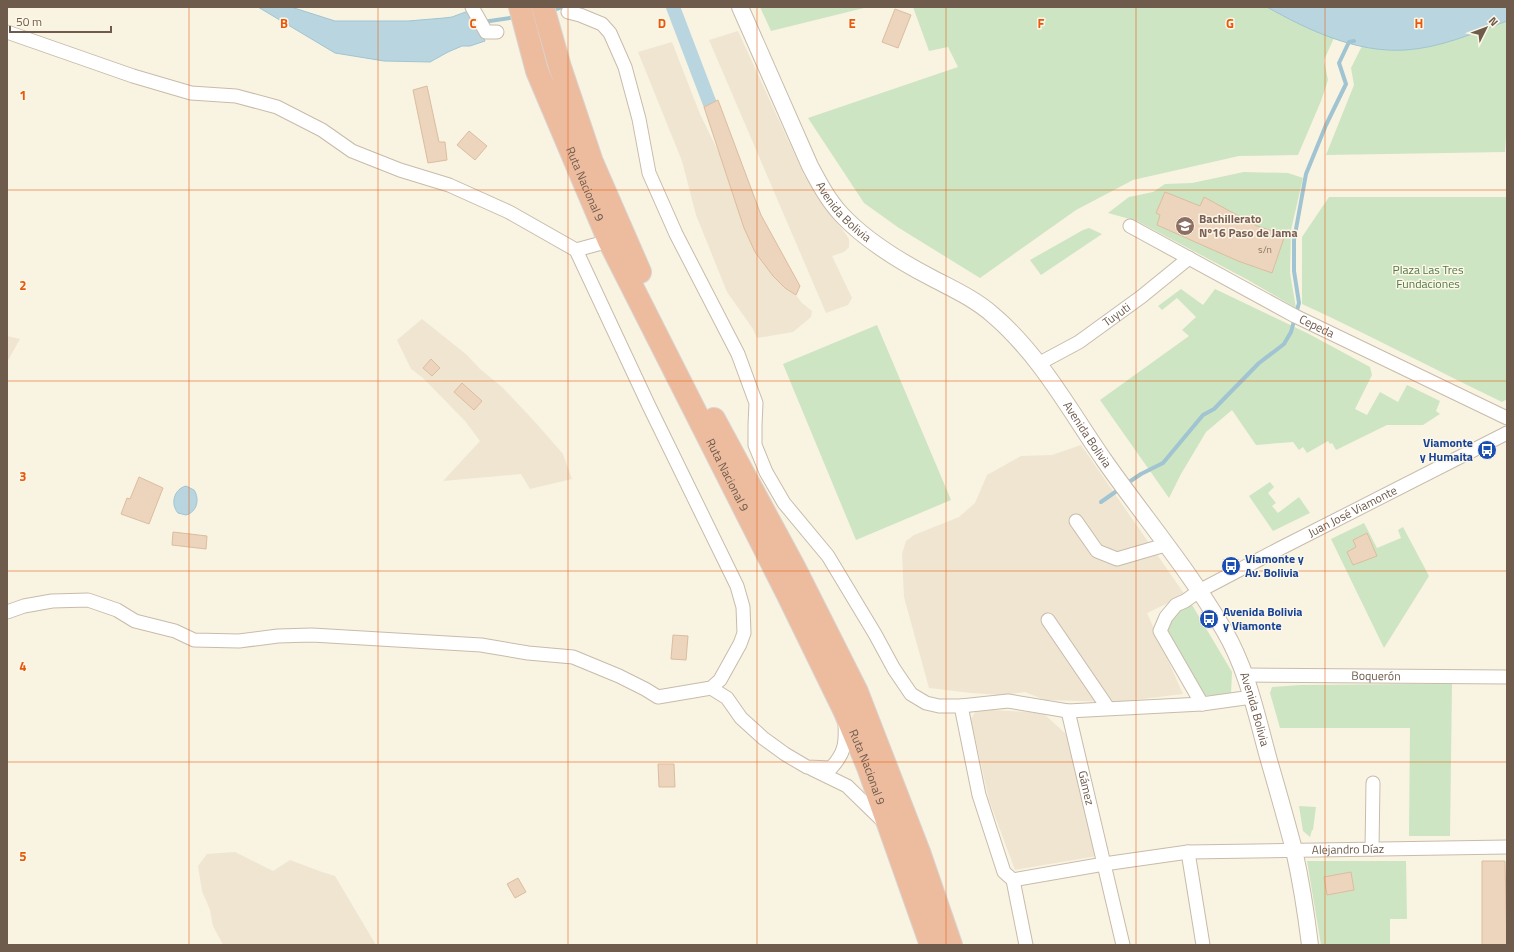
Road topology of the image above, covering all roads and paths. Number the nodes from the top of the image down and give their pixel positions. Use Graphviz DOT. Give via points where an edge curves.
graph roads {
  1 [pos="472,7"];
  2 [pos="520,7"];
  3 [pos="543,7"];
  4 [pos="740,7"];
  5 [pos="568,12"];
  6 [pos="7,32"];
  7 [pos="496,32"];
  8 [pos="1130,226"];
  9 [pos="609,241"];
  10 [pos="576,250"];
  11 [pos="1189,258"];
  12 [pos="1038,364"];
  13 [pos="1507,418"];
  14 [pos="1507,433"];
  15 [pos="1076,521"];
  16 [pos="1165,545"];
  17 [pos="1199,591"];
  18 [pos="7,612"];
  19 [pos="1048,620"];
  20 [pos="1246,675"];
  21 [pos="1507,677"];
  22 [pos="711,688"];
  23 [pos="1252,697"];
  24 [pos="1202,704"];
  25 [pos="961,706"];
  26 [pos="1108,708"];
  27 [pos="1068,711"];
  28 [pos="844,712"];
  29 [pos="807,767"];
  30 [pos="1373,783"];
  31 [pos="889,826"];
  32 [pos="1507,847"];
  33 [pos="1372,849"];
  34 [pos="1294,850"];
  35 [pos="1188,852"];
  36 [pos="1104,864"];
  37 [pos="1013,880"];
  38 [pos="931,945"];
  39 [pos="951,945"];
  40 [pos="1026,945"];
  41 [pos="1124,945"];
  42 [pos="1203,945"];
  43 [pos="1310,945"];
  1 -- 7 [label="street" via="486,32"];
  2 -- 9 [label="highway, Ruta Nacional 9" via="537,71"];
  3 -- 39 [label="highway, Ruta Nacional 9" via="592,162 682,360 794,567 857,692 919,852"];
  4 -- 12 [label="street, Avenida Bolivia" via="810,166 823,190 841,214 855,228 898,259 966,296 993,315"];
  5 -- 25 [label="street" via="602,24 610,33 625,67 649,173 676,234 738,354 756,403 755,445 766,472 784,503 828,556 911,694 926,703"];
  6 -- 10 [label="street" via="133,76 191,93 236,96 277,107 322,130 352,151 400,170 449,185 509,212"];
  8 -- 11 [label="street, Cepeda"];
  9 -- 10 [label="street"];
  9 -- 28 [label="highway, Ruta Nacional 9" via="787,592"];
  10 -- 22 [label="street" via="737,586 743,607 744,633 731,662 720,680"];
  11 -- 12 [label="street, Tuyuti" via="1079,342"];
  11 -- 13 [label="street, Cepeda" via="1295,316"];
  12 -- 16 [label="street, Avenida Bolivia"];
  14 -- 17 [label="street, Juan José Viamonte"];
  15 -- 16 [label="street" via="1097,551 1117,559"];
  16 -- 17 [label="street, Avenida Bolivia"];
  17 -- 20 [label="street, Avenida Bolivia" via="1225,631"];
  17 -- 24 [label="street, Juan José Viamonte" via="1176,605 1166,617 1160,631"];
  18 -- 22 [label="street" via="52,601 88,600 117,610 135,621 175,631 194,640 239,641 312,635 481,645 573,657 619,676 658,697"];
  19 -- 26 [label="street"];
  20 -- 21 [label="street, Boquerón"];
  20 -- 23 [label="street, Avenida Bolivia"];
  22 -- 29 [label="street" via="727,698 741,718 763,738"];
  23 -- 24 [label="street"];
  23 -- 34 [label="street, Avenida Bolivia"];
  24 -- 26 [label="street"];
  25 -- 27 [label="street" via="1008,701"];
  25 -- 37 [label="street" via="979,795 1004,872"];
  26 -- 27 [label="street"];
  27 -- 36 [label="street, Gámez"];
  28 -- 29 [label="street" via="846,739 840,758 831,768"];
  28 -- 31 [label="highway, Ruta Nacional 9" via="868,767"];
  29 -- 31 [label="street" via="847,786"];
  30 -- 33 [label="street"];
  31 -- 38 [label="highway, Ruta Nacional 9"];
  32 -- 33 [label="street, Alejandro Díaz"];
  33 -- 34 [label="street, Alejandro Díaz"];
  34 -- 35 [label="street, Alejandro Díaz"];
  34 -- 43 [label="street, Avenida Bolivia"];
  35 -- 36 [label="street, Alejandro Díaz"];
  35 -- 42 [label="street"];
  36 -- 37 [label="street, Alejandro Díaz"];
  36 -- 41 [label="street, Gámez"];
  37 -- 40 [label="street"];
}
